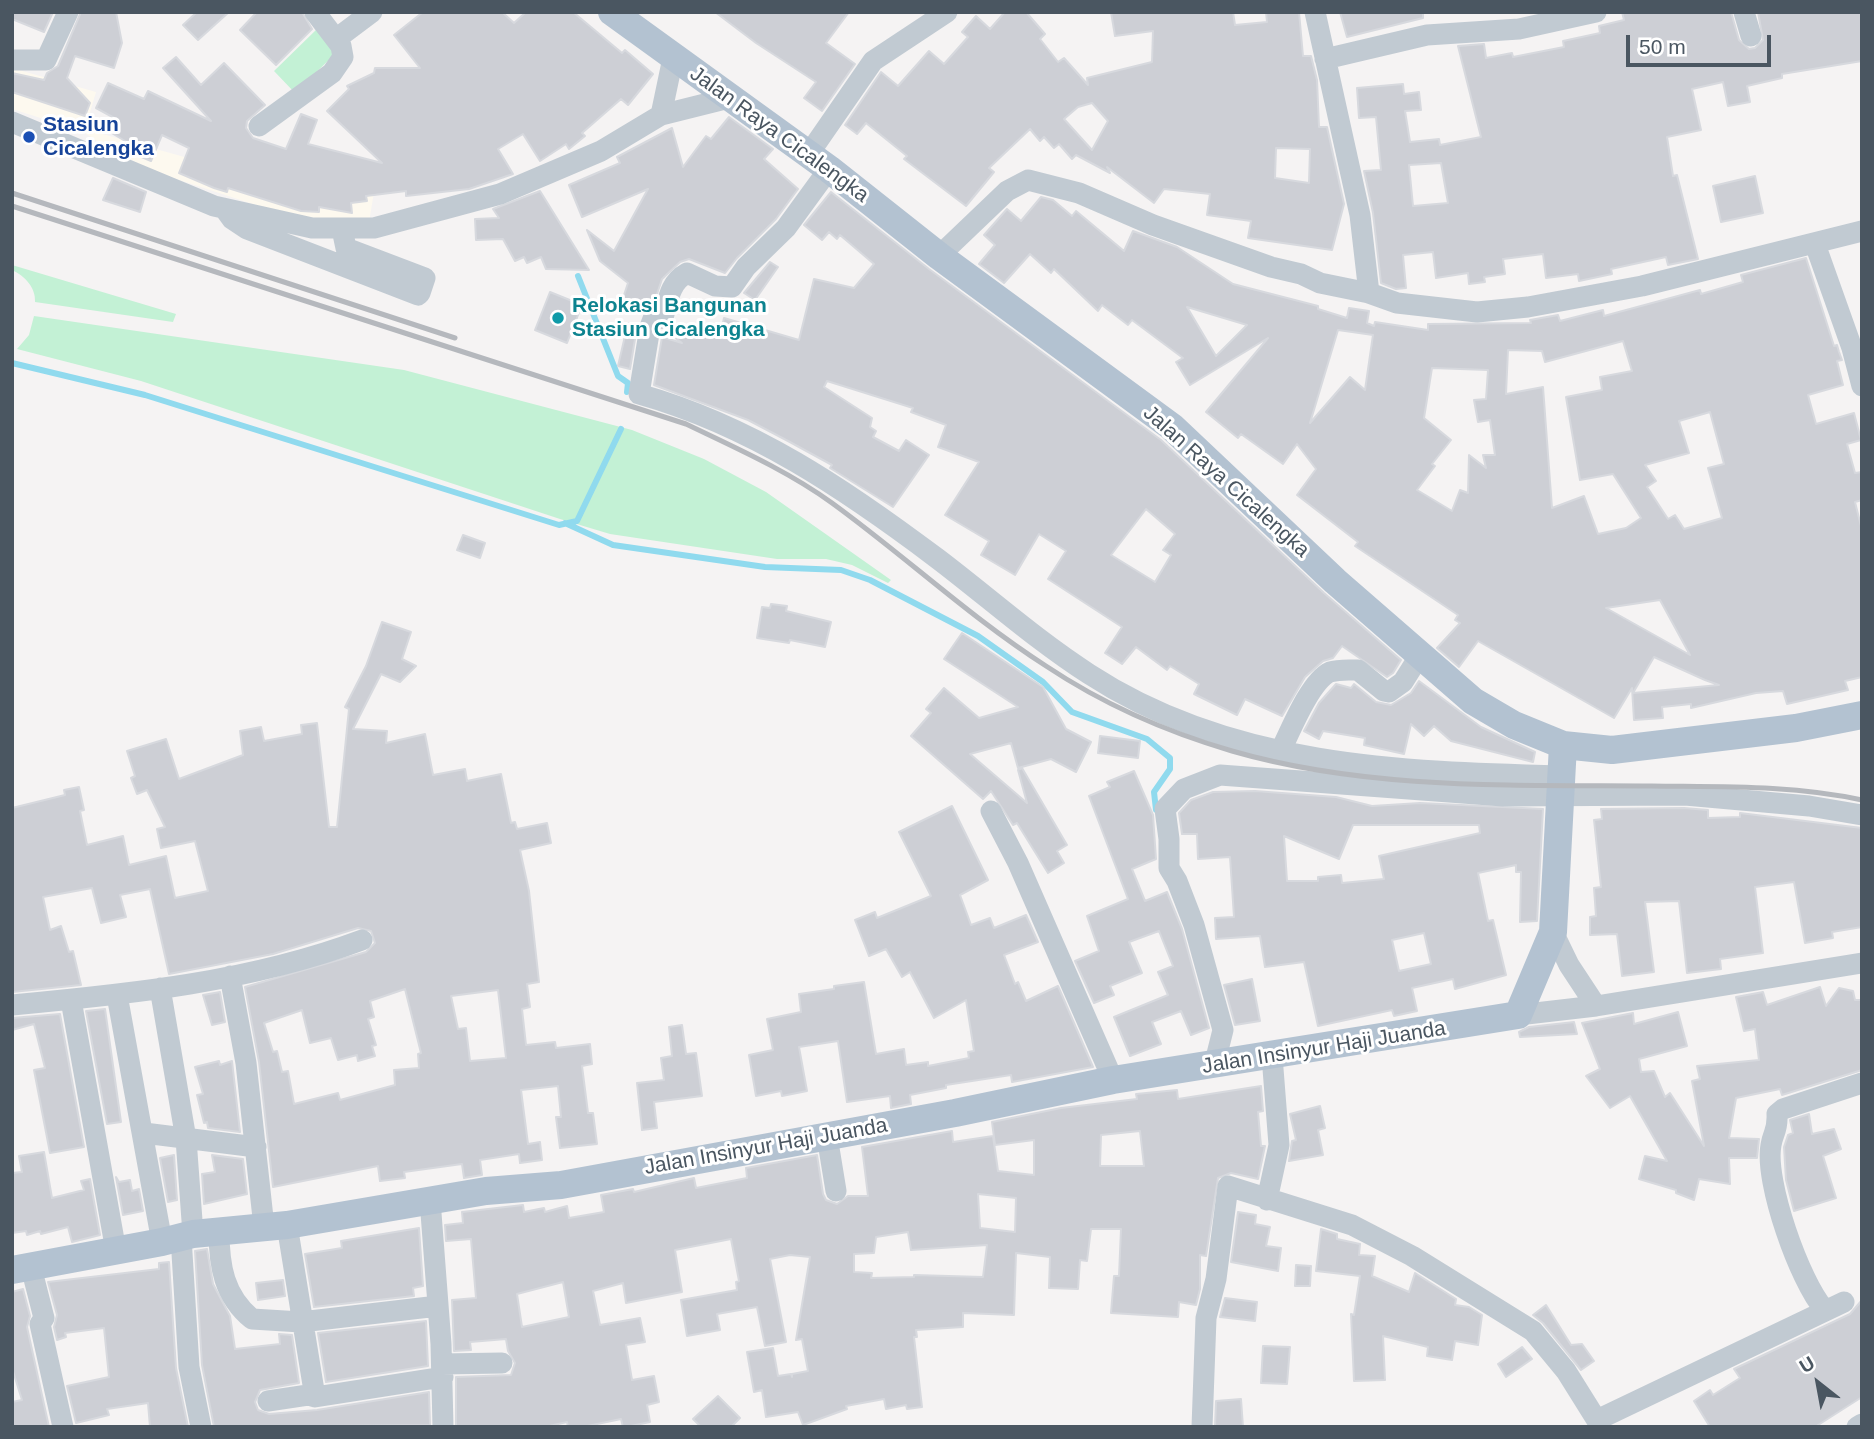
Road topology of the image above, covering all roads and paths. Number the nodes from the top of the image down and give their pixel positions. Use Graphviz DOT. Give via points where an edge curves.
graph roads {
  1 [pos="68,12"];
  2 [pos="315,12"];
  3 [pos="372,12"];
  4 [pos="612,12"];
  5 [pos="947,12"];
  6 [pos="1315,12"];
  7 [pos="1596,12"];
  8 [pos="1744,12"];
  9 [pos="1751,36"];
  10 [pos="336,39"];
  11 [pos="673,58"];
  12 [pos="1325,59"];
  13 [pos="12,60"];
  14 [pos="729,98"];
  15 [pos="661,114"];
  16 [pos="12,122"];
  17 [pos="259,126"];
  18 [pos="819,162"];
  19 [pos="224,208"];
  20 [pos="342,229"];
  21 [pos="1862,231"];
  22 [pos="1815,244"];
  23 [pos="939,256"];
  24 [pos="1369,293"];
  25 [pos="1862,386"];
  26 [pos="1420,655"];
  27 [pos="1862,715"];
  28 [pos="1563,745"];
  29 [pos="1280,752"];
  30 [pos="1562,785"];
  31 [pos="991,811"];
  32 [pos="1862,815"];
  33 [pos="1553,932"];
  34 [pos="362,940"];
  35 [pos="1862,963"];
  36 [pos="230,976"];
  37 [pos="160,988"];
  38 [pos="117,995"];
  39 [pos="71,1000"];
  40 [pos="12,1005"];
  41 [pos="1596,1006"];
  42 [pos="1518,1015"];
  43 [pos="1272,1056"];
  44 [pos="1214,1066"];
  45 [pos="1113,1080"];
  46 [pos="1862,1083"];
  47 [pos="144,1133"];
  48 [pos="827,1136"];
  49 [pos="186,1139"];
  50 [pos="256,1147"];
  51 [pos="836,1191"];
  52 [pos="1267,1199"];
  53 [pos="430,1200"];
  54 [pos="276,1226"];
  55 [pos="189,1236"];
  56 [pos="116,1251"];
  57 [pos="22,1269"];
  58 [pos="438,1306"];
  59 [pos="301,1322"];
  60 [pos="502,1363"];
  61 [pos="443,1370"];
  62 [pos="315,1397"];
  63 [pos="268,1401"];
  64 [pos="1599,1424"];
  65 [pos="1862,1424"];
  66 [pos="63,1427"];
  67 [pos="201,1427"];
  68 [pos="443,1427"];
  69 [pos="1202,1427"];
  70 [pos="1857,1427"];
  1 -- 13 [label="street" via="46,60"];
  2 -- 10 [label="street"];
  3 -- 10 [label="street"];
  4 -- 11 [label="main road, Jalan Raya Cicalengka"];
  5 -- 18 [label="street" via="873,61"];
  6 -- 12 [label="street"];
  7 -- 12 [label="street" via="1519,29 1427,35"];
  8 -- 9 [label="street"];
  10 -- 17 [label="street" via="343,57 332,73"];
  11 -- 14 [label="main road, Jalan Raya Cicalengka"];
  11 -- 15 [label="street"];
  12 -- 24 [label="street" via="1360,215"];
  14 -- 15 [label="street"];
  14 -- 18 [label="main road, Jalan Raya Cicalengka"];
  15 -- 20 [label="street" via="601,151 500,194 374,228"];
  16 -- 19 [label="street"];
  18 -- 23 [label="main road, Jalan Raya Cicalengka"];
  18 -- 29 [label="street" via="786,228 732,287 715,286 687,273 679,277 663,318 653,319 650,327 639,394 710,416 805,466 1090,675 1142,704 1221,736"];
  19 -- 20 [label="street" via="312,228"];
  19 -- 20 [label="street" via="247,229 420,293 425,278 346,248"];
  21 -- 22 [label="street"];
  22 -- 24 [label="street" via="1642,286 1528,307 1478,312 1438,309"];
  22 -- 25 [label="street"];
  23 -- 24 [label="street" via="1007,191 1028,180 1079,193 1153,226 1271,267"];
  23 -- 26 [label="main road, Jalan Raya Cicalengka" via="1172,428"];
  26 -- 28 [label="main road, Jalan Raya Cicalengka" via="1473,701 1514,725"];
  26 -- 29 [label="street" via="1403,682 1389,692 1358,670 1332,671 1302,706"];
  27 -- 28 [label="main road, Jalan Raya Cicalengka" via="1647,747 1612,750"];
  28 -- 30 [label="main road"];
  29 -- 30 [label="street" via="1339,763"];
  30 -- 32 [label="street" via="1809,806"];
  30 -- 33 [label="main road"];
  30 -- 44 [label="street" via="1503,796 1220,775 1184,789 1165,809 1169,869 1194,925 1223,1030"];
  31 -- 45 [label="street"];
  33 -- 41 [label="street"];
  33 -- 42 [label="main road"];
  34 -- 36 [label="street" via="307,960"];
  35 -- 41 [label="street"];
  36 -- 37 [label="street"];
  36 -- 50 [label="street"];
  37 -- 38 [label="street"];
  37 -- 49 [label="street"];
  38 -- 39 [label="street"];
  38 -- 47 [label="street"];
  39 -- 40 [label="street"];
  39 -- 56 [label="street"];
  41 -- 42 [label="street"];
  42 -- 43 [label="main road, Jalan Insinyur Haji Juanda"];
  43 -- 44 [label="main road, Jalan Insinyur Haji Juanda"];
  43 -- 52 [label="street" via="1279,1145"];
  44 -- 45 [label="main road, Jalan Insinyur Haji Juanda"];
  45 -- 48 [label="main road, Jalan Insinyur Haji Juanda"];
  46 -- 64 [label="street" via="1777,1114 1777,1133 1771,1144 1772,1179 1800,1271 1814,1297 1834,1305"];
  47 -- 49 [label="street"];
  47 -- 55 [label="street"];
  48 -- 51 [label="street"];
  48 -- 53 [label="main road, Jalan Insinyur Haji Juanda" via="561,1185"];
  49 -- 50 [label="street"];
  49 -- 55 [label="street"];
  50 -- 54 [label="street"];
  52 -- 64 [label="street" via="1352,1225 1412,1256 1533,1331 1566,1371"];
  52 -- 69 [label="street" via="1228,1186 1206,1318"];
  53 -- 54 [label="main road, Jalan Insinyur Haji Juanda"];
  53 -- 58 [label="street"];
  54 -- 55 [label="main road, Jalan Insinyur Haji Juanda"];
  54 -- 59 [label="street"];
  55 -- 56 [label="main road, Jalan Insinyur Haji Juanda"];
  55 -- 59 [label="street" via="221,1273 245,1314 259,1321"];
  55 -- 67 [label="street" via="190,1367"];
  56 -- 57 [label="main road, Jalan Insinyur Haji Juanda"];
  57 -- 66 [label="street" via="44,1318 40,1324"];
  58 -- 59 [label="street"];
  58 -- 61 [label="street"];
  59 -- 62 [label="street"];
  60 -- 61 [label="street"];
  61 -- 62 [label="street"];
  61 -- 68 [label="street"];
  62 -- 63 [label="street"];
  65 -- 70 [label="street"];
}
